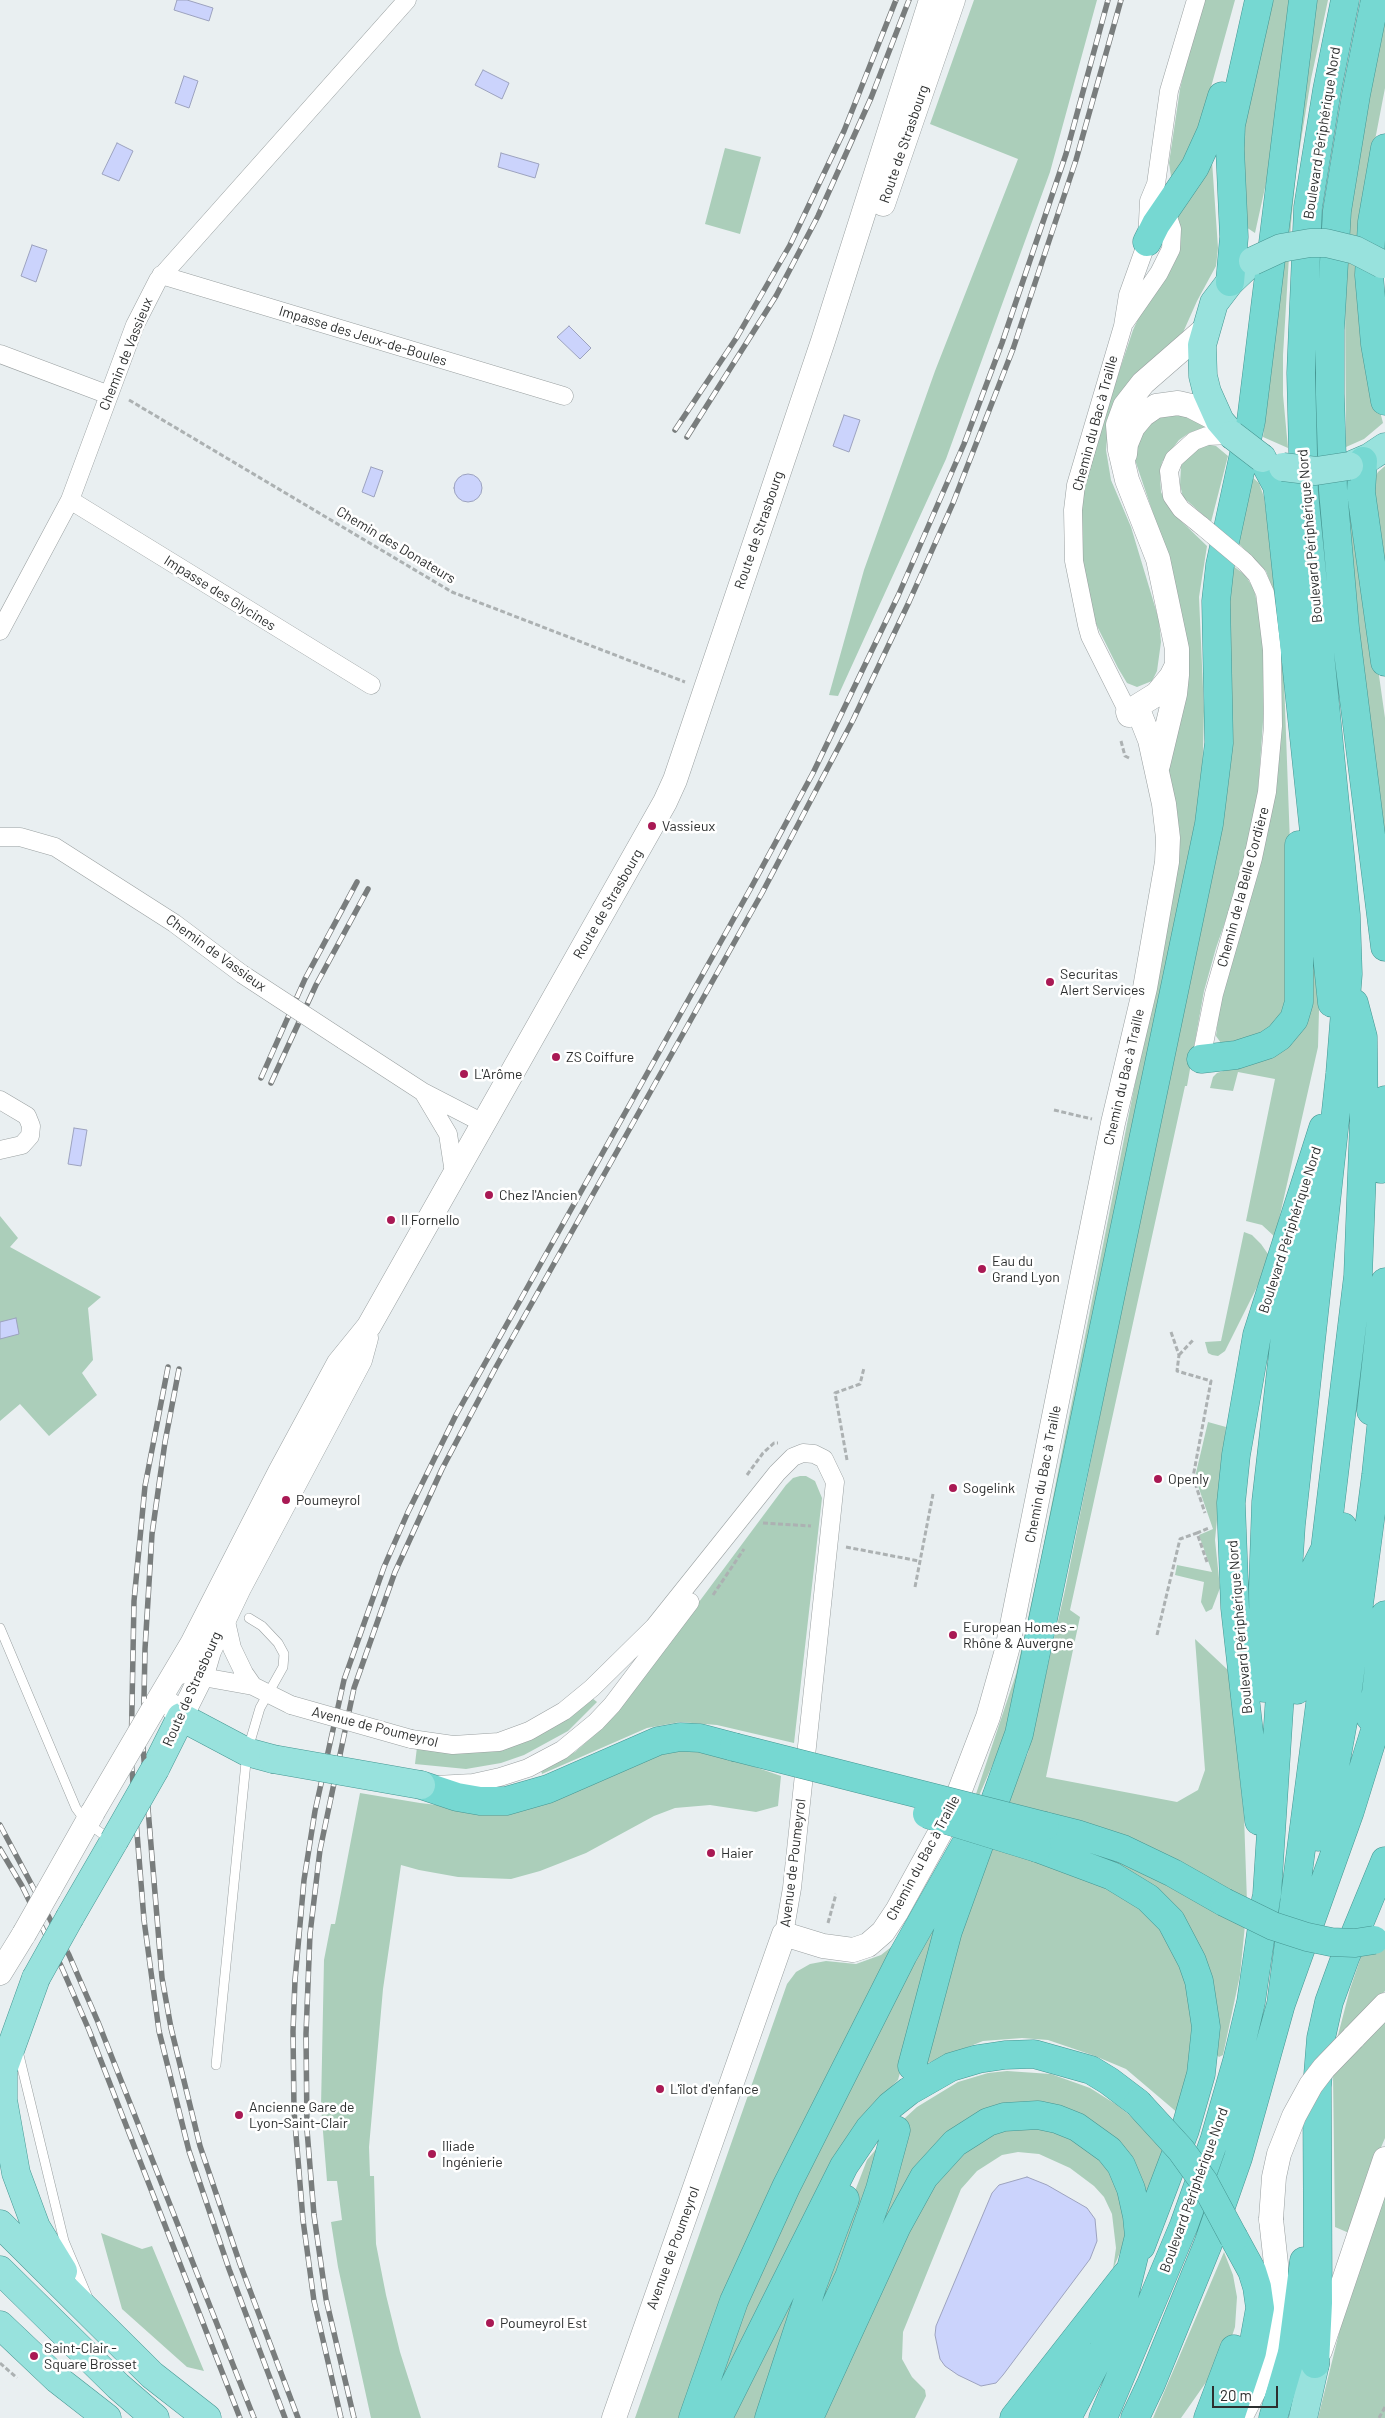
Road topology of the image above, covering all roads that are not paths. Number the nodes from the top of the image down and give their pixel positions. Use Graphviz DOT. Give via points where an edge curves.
graph roads {
  1 [pos="407,0"];
  2 [pos="931,0"];
  3 [pos="953,0"];
  4 [pos="1196,0"];
  5 [pos="1252,0"];
  6 [pos="1259,0"];
  7 [pos="1303,0"];
  8 [pos="1345,0"];
  9 [pos="1375,0"];
  10 [pos="1385,148"];
  11 [pos="1156,184"];
  12 [pos="1165,210"];
  13 [pos="1146,242"];
  14 [pos="1384,265"];
  15 [pos="161,275"];
  16 [pos="1230,282"];
  17 [pos="1123,326"];
  18 [pos="1205,329"];
  19 [pos="823,341"];
  20 [pos="0,354"];
  21 [pos="110,392"];
  22 [pos="564,396"];
  23 [pos="1385,401"];
  24 [pos="1226,428"];
  25 [pos="1367,458"];
  26 [pos="1272,462"];
  27 [pos="1124,468"];
  28 [pos="70,500"];
  29 [pos="0,632"];
  30 [pos="1385,662"];
  31 [pos="1177,665"];
  32 [pos="370,685"];
  33 [pos="1133,709"];
  34 [pos="1169,719"];
  35 [pos="1302,724"];
  36 [pos="1135,735"];
  37 [pos="1147,766"];
  38 [pos="0,837"];
  39 [pos="1162,891"];
  40 [pos="1385,947"];
  41 [pos="1348,974"];
  42 [pos="1201,1059"];
  43 [pos="1340,1074"];
  44 [pos="423,1092"];
  45 [pos="0,1100"];
  46 [pos="1385,1100"];
  47 [pos="483,1123"];
  48 [pos="0,1150"];
  49 [pos="454,1174"];
  50 [pos="1385,1282"];
  51 [pos="369,1326"];
  52 [pos="1385,1390"];
  53 [pos="777,1473"];
  54 [pos="1385,1505"];
  55 [pos="1354,1568"];
  56 [pos="1333,1607"];
  57 [pos="1385,1615"];
  58 [pos="225,1617"];
  59 [pos="249,1618"];
  60 [pos="0,1628"];
  61 [pos="202,1675"];
  62 [pos="1349,1680"];
  63 [pos="168,1681"];
  64 [pos="260,1690"];
  65 [pos="1385,1698"];
  66 [pos="181,1717"];
  67 [pos="1385,1730"];
  68 [pos="1385,1751"];
  69 [pos="246,1752"];
  70 [pos="1011,1760"];
  71 [pos="421,1785"];
  72 [pos="1350,1811"];
  73 [pos="90,1818"];
  74 [pos="1040,1837"];
  75 [pos="114,1842"];
  76 [pos="1385,1861"];
  77 [pos="1267,1894"];
  78 [pos="1295,1896"];
  79 [pos="784,1934"];
  80 [pos="1380,1938"];
  81 [pos="9,1953"];
  82 [pos="1281,2004"];
  83 [pos="1385,2005"];
  84 [pos="14,2036"];
  85 [pos="216,2065"];
  86 [pos="912,2066"];
  87 [pos="1,2074"];
  88 [pos="893,2118"];
  89 [pos="1385,2159"];
  90 [pos="1317,2169"];
  91 [pos="0,2224"];
  92 [pos="1235,2241"];
  93 [pos="1132,2268"];
  94 [pos="0,2270"];
  95 [pos="97,2319"];
  96 [pos="0,2325"];
  97 [pos="1315,2364"];
  98 [pos="1221,2383"];
  99 [pos="204,2415"];
  100 [pos="108,2418"];
  101 [pos="155,2418"];
  102 [pos="614,2418"];
  103 [pos="693,2418"];
  104 [pos="718,2418"];
  105 [pos="769,2418"];
  106 [pos="783,2418"];
  107 [pos="809,2418"];
  108 [pos="1014,2418"];
  109 [pos="1030,2418"];
  110 [pos="1043,2418"];
  111 [pos="1067,2418"];
  112 [pos="1103,2418"];
  113 [pos="1135,2418"];
  114 [pos="1197,2418"];
  115 [pos="1208,2418"];
  116 [pos="1230,2418"];
  117 [pos="1240,2418"];
  118 [pos="1273,2418"];
  119 [pos="1303,2418"];
  1 -- 15 [label="street, Chemin de Vassieux"];
  2 -- 19 [label="main road, Route de Strasbourg"];
  3 -- 19 [label="main road, Route de Strasbourg" via="866,252"];
  4 -- 11 [label="street, Chemin du Bac à Traille" via="1169,91"];
  5 -- 12 [label="highway" via="1207,141 1195,167"];
  6 -- 16 [label="highway" via="1231,125 1234,237"];
  7 -- 70 [label="highway" via="1251,421 1220,565 1216,601 1219,743 1209,824 1049,1598"];
  8 -- 41 [label="highway, Boulevard Périphérique Nord" via="1308,207 1300,373 1304,493 1346,915"];
  9 -- 40 [label="highway, Boulevard Périphérique Nord" via="1337,211 1330,385 1333,490 1345,628"];
  10 -- 23 [label="highway" via="1372,222 1368,275"];
  11 -- 12 [label="street, Chemin du Bac à Traille"];
  11 -- 13 [label="street, Chemin du Bac à Traille" via="1149,201"];
  12 -- 13 [label="highway"];
  12 -- 17 [label="street, Chemin du Bac à Traille" via="1172,229 1171,249 1159,273"];
  13 -- 17 [label="street, Chemin du Bac à Traille" via="1128,296"];
  14 -- 16 [label="main road, bridge" via="1355,250 1310,243 1280,248 1253,261"];
  15 -- 21 [label="street, Chemin de Vassieux" via="135,325"];
  15 -- 22 [label="street, Impasse des Jeux-de-Boules"];
  16 -- 18 [label="main road" via="1214,303"];
  17 -- 33 [label="street, Chemin du Bac à Traille" via="1076,485 1074,560 1090,636"];
  18 -- 24 [label="main road" via="1203,376 1207,392"];
  18 -- 27 [label="main road" via="1143,382 1125,406 1120,416 1118,435"];
  19 -- 47 [label="main road, Route de Strasbourg" via="675,780"];
  20 -- 21 [label="street"];
  21 -- 28 [label="street, Chemin de Vassieux"];
  24 -- 26 [label="main road, bridge"];
  24 -- 27 [label="main road" via="1191,406 1178,403 1156,406 1143,414 1133,427 1126,444"];
  24 -- 42 [label="street, Chemin de la Belle Cordière, bridge" via="1194,441 1174,459 1169,471 1172,496 1257,575 1265,593 1272,650 1273,709 1267,792 1253,858 1216,985"];
  25 -- 26 [label="main road, bridge" via="1316,471"];
  25 -- 30 [label="highway" via="1360,492"];
  26 -- 35 [label="highway" via="1279,500"];
  27 -- 31 [label="main road" via="1158,559 1174,629"];
  28 -- 29 [label="street, Chemin de Vassieux"];
  28 -- 32 [label="street, Impasse des Glycines"];
  31 -- 33 [label="main road" via="1161,690"];
  31 -- 34 [label="main road"];
  33 -- 36 [label="main road, Chemin du Bac à Traille"];
  34 -- 36 [label="main road"];
  34 -- 37 [label="main road"];
  35 -- 42 [label="highway" via="1299,760 1299,1002 1294,1019 1279,1037 1267,1045 1236,1055"];
  35 -- 43 [label="highway"];
  36 -- 37 [label="main road, Chemin du Bac à Traille"];
  36 -- 39 [label="main road, Chemin du Bac à Traille" via="1155,810"];
  37 -- 39 [label="main road, Chemin du Bac à Traille" via="1168,838"];
  38 -- 44 [label="street, Chemin de Vassieux, bridge" via="20,837 55,847 174,923 242,974"];
  39 -- 79 [label="main road, Chemin du Bac à Traille" via="1145,988 1113,1123 1007,1650 988,1717 952,1811 883,1932 868,1945 853,1950"];
  41 -- 43 [label="highway, Boulevard Périphérique Nord"];
  41 -- 77 [label="highway" via="1362,1037 1364,1121 1358,1276 1325,1549 1314,1571"];
  43 -- 77 [label="highway, Boulevard Périphérique Nord" via="1326,1337 1302,1526"];
  43 -- 77 [label="highway" via="1285,1336 1266,1502 1263,1588"];
  44 -- 47 [label="street, Chemin de Vassieux"];
  44 -- 49 [label="street, Chemin de Vassieux" via="448,1134"];
  45 -- 48 [label="street" via="27,1116 31,1126 30,1136 22,1145"];
  46 -- 56 [label="highway, Boulevard Périphérique Nord" via="1376,1250"];
  47 -- 49 [label="main road, Route de Strasbourg"];
  49 -- 51 [label="main road, Route de Strasbourg"];
  50 -- 55 [label="highway"];
  51 -- 58 [label="main road, Route de Strasbourg" via="360,1360"];
  51 -- 63 [label="main road, Route de Strasbourg" via="339,1362 192,1644"];
  52 -- 62 [label="highway"];
  53 -- 64 [label="street, Avenue de Poumeyrol, bridge" via="654,1627 592,1688 564,1711 529,1731 499,1742 453,1745 411,1739 290,1705"];
  53 -- 71 [label="street, Avenue de Poumeyrol" via="664,1637 612,1705 578,1738 548,1759 500,1777 474,1783"];
  53 -- 79 [label="street, Avenue de Poumeyrol" via="793,1457 803,1453 814,1454 824,1459 835,1482 792,1888"];
  54 -- 72 [label="highway"];
  55 -- 56 [label="highway"];
  55 -- 62 [label="highway" via="1342,1658"];
  56 -- 78 [label="highway, Boulevard Périphérique Nord"];
  57 -- 72 [label="highway" via="1376,1693"];
  58 -- 61 [label="main road, Route de Strasbourg"];
  58 -- 64 [label="street" via="232,1648 244,1673"];
  59 -- 64 [label="lane" via="272,1635 284,1654 279,1678"];
  60 -- 73 [label="lane" via="76,1808"];
  61 -- 63 [label="street, Avenue de Poumeyrol" via="186,1674"];
  61 -- 64 [label="street, Avenue de Poumeyrol"];
  61 -- 66 [label="main road, Route de Strasbourg"];
  62 -- 78 [label="highway" via="1333,1777 1315,1850"];
  63 -- 66 [label="main road" via="166,1697"];
  63 -- 73 [label="main road, Route de Strasbourg, bridge"];
  64 -- 69 [label="lane"];
  65 -- 72 [label="highway"];
  66 -- 69 [label="main road"];
  66 -- 75 [label="main road, Route de Strasbourg, bridge"];
  67 -- 72 [label="highway"];
  68 -- 72 [label="highway"];
  69 -- 71 [label="main road, bridge"];
  69 -- 85 [label="lane"];
  70 -- 86 [label="highway" via="948,1931"];
  70 -- 103 [label="highway" via="903,1955 790,2178 734,2301"];
  71 -- 74 [label="highway, bridge" via="458,1797 506,1801 548,1790 658,1741 700,1738"];
  72 -- 82 [label="highway, Boulevard Périphérique Nord"];
  73 -- 75 [label="lane"];
  73 -- 81 [label="main road, Route de Strasbourg, bridge"];
  74 -- 80 [label="highway, bridge" via="1077,1834 1130,1852 1273,1926 1307,1937 1339,1942"];
  74 -- 93 [label="highway" via="1148,1898 1171,1921 1199,1981 1206,2027 1200,2074 1185,2130"];
  75 -- 84 [label="main road, Route de Strasbourg, bridge" via="36,1978"];
  76 -- 90 [label="highway" via="1329,2002 1321,2038 1317,2087"];
  77 -- 112 [label="highway, Boulevard Périphérique Nord" via="1251,2002 1214,2141 1184,2225"];
  78 -- 82 [label="highway, Boulevard Périphérique Nord"];
  79 -- 102 [label="main road, Avenue de Poumeyrol"];
  82 -- 113 [label="highway, Boulevard Périphérique Nord" via="1238,2158 1208,2244"];
  83 -- 117 [label="main road, bridge" via="1311,2085 1278,2154 1271,2219 1276,2264 1274,2308 1265,2358 1254,2391"];
  84 -- 87 [label="main road, Route de Strasbourg"];
  84 -- 95 [label="lane" via="64,2242"];
  87 -- 95 [label="main road" via="16,2174 36,2227"];
  88 -- 92 [label="highway, bridge" via="910,2090 951,2067 978,2059 1024,2054 1062,2060 1091,2070 1138,2103 1182,2150 1204,2182"];
  88 -- 104 [label="highway" via="870,2129 844,2166"];
  88 -- 105 [label="highway" via="876,2126 857,2166"];
  88 -- 106 [label="highway" via="880,2189 849,2277"];
  89 -- 97 [label="main road"];
  90 -- 97 [label="highway"];
  90 -- 118 [label="highway" via="1292,2353"];
  91 -- 95 [label="main road"];
  92 -- 98 [label="highway" via="1244,2281 1243,2324"];
  92 -- 116 [label="highway" via="1252,2271 1260,2308 1252,2352"];
  93 -- 107 [label="highway" via="1139,2236 1132,2189 1120,2164 1108,2150 1089,2134 1057,2119 1020,2116 988,2122 970,2131 939,2159 912,2197"];
  93 -- 108 [label="highway"];
  93 -- 109 [label="highway"];
  93 -- 110 [label="highway"];
  93 -- 111 [label="highway" via="1118,2321"];
  94 -- 101 [label="main road" via="110,2379"];
  95 -- 99 [label="main road" via="152,2375"];
  96 -- 100 [label="main road" via="57,2378"];
  97 -- 119 [label="main road"];
  98 -- 114 [label="highway"];
  98 -- 115 [label="highway"];
}
